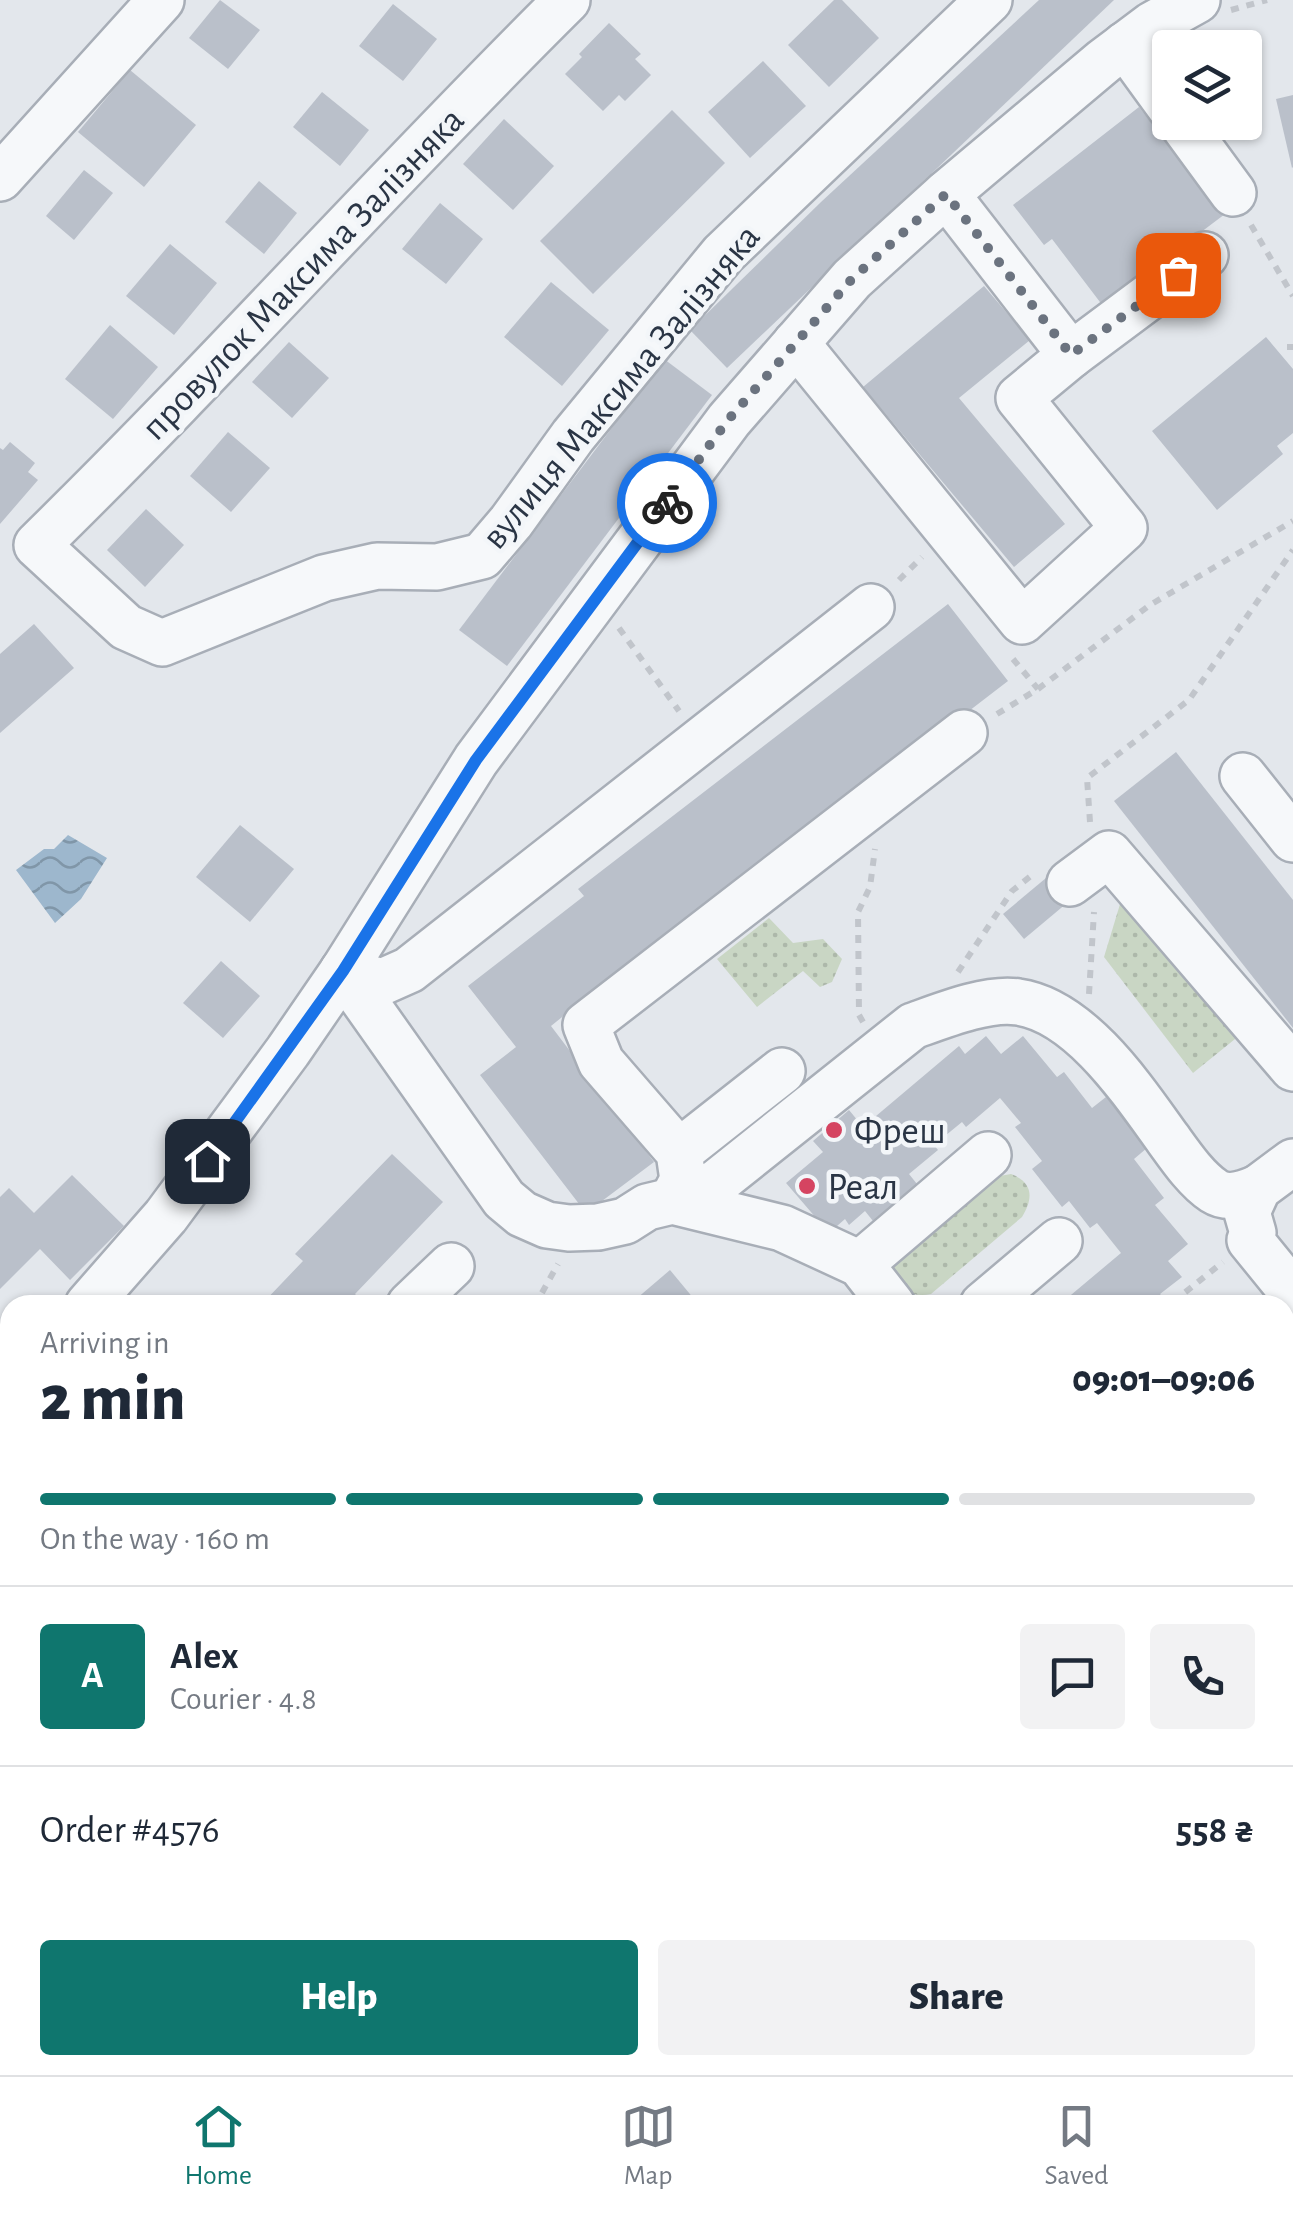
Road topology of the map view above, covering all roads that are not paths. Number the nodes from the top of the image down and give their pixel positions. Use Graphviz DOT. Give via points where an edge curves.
graph roads {
  1 [pos="161,0"];
  2 [pos="567,0"];
  3 [pos="988,0"];
  4 [pos="1206,7"];
  5 [pos="1125,45"];
  6 [pos="1152,82"];
  7 [pos="1194,140"];
  8 [pos="0,178"];
  9 [pos="946,194"];
  10 [pos="1233,194"];
  11 [pos="1205,255"];
  12 [pos="796,343"];
  13 [pos="1071,355"];
  14 [pos="37,545"];
  15 [pos="871,607"];
  16 [pos="964,734"];
  17 [pos="1243,776"];
  18 [pos="1293,839"];
  19 [pos="1069,872"];
  20 [pos="343,971"];
  21 [pos="1293,1068"];
  22 [pos="782,1071"];
  23 [pos="678,1152"];
  24 [pos="988,1155"];
  25 [pos="1276,1175"];
  26 [pos="672,1201"];
  27 [pos="1060,1241"];
  28 [pos="860,1264"];
  29 [pos="451,1266"];
  30 [pos="1293,1293"];
  31 [pos="97,1295"];
  32 [pos="421,1295"];
  33 [pos="884,1295"];
  34 [pos="995,1295"];
  1 -- 8 [label="street"];
  2 -- 14 [label="street, провулок Максима Залізняка"];
  3 -- 14 [label="street, вулиця Максима Залізняка" via="723,254 482,556 324,578 162,643 126,627"];
  4 -- 5 [label="street"];
  5 -- 6 [label="street"];
  5 -- 9 [label="street"];
  7 -- 10 [label="street"];
  9 -- 12 [label="street" via="852,279"];
  9 -- 13 [label="street"];
  11 -- 13 [label="street"];
  12 -- 13 [label="street" via="1022,621 1124,528 1019,398"];
  12 -- 20 [label="street" via="728,420 476,760"];
  15 -- 20 [label="street" via="409,970 382,982"];
  16 -- 23 [label="street" via="586,1025 602,1062"];
  17 -- 18 [label="street"];
  19 -- 21 [label="street" via="1110,854"];
  20 -- 26 [label="street" via="504,1199 522,1214 547,1225 598,1227"];
  20 -- 31 [label="street" via="166,1216"];
  22 -- 23 [label="street"];
  23 -- 26 [label="street" via="683,1180"];
  24 -- 28 [label="street"];
  25 -- 26 [label="street" via="1239,1196 1216,1193 1086,1040 1049,1012 1016,1001 913,1026 716,1183"];
  25 -- 30 [label="street" via="1247,1212 1250,1240"];
  26 -- 28 [label="street" via="782,1228"];
  27 -- 34 [label="street"];
  28 -- 33 [label="street"];
  29 -- 32 [label="street"];
}
